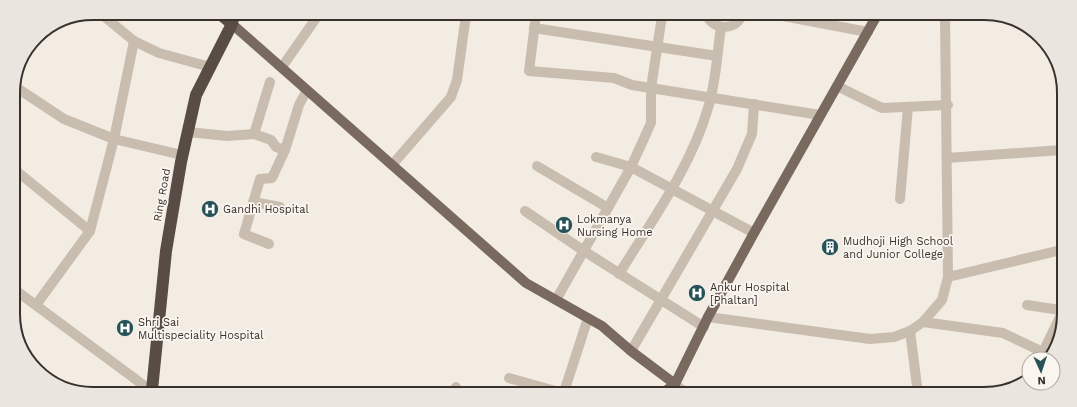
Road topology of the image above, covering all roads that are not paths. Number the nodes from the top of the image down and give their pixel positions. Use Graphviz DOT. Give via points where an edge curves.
graph roads {
  1 [pos="108,20"];
  2 [pos="234,20"];
  3 [pos="235,20"];
  4 [pos="315,20"];
  5 [pos="465,20"];
  6 [pos="535,20"];
  7 [pos="661,20"];
  8 [pos="710,20"];
  9 [pos="738,20"];
  10 [pos="804,20"];
  11 [pos="874,20"];
  12 [pos="945,20"];
  13 [pos="721,27"];
  14 [pos="534,28"];
  15 [pos="868,32"];
  16 [pos="134,41"];
  17 [pos="657,47"];
  18 [pos="717,56"];
  19 [pos="210,67"];
  20 [pos="282,67"];
  21 [pos="270,82"];
  22 [pos="837,86"];
  23 [pos="651,88"];
  24 [pos="20,90"];
  25 [pos="307,90"];
  26 [pos="711,97"];
  27 [pos="754,104"];
  28 [pos="948,105"];
  29 [pos="908,107"];
  30 [pos="820,115"];
  31 [pos="188,132"];
  32 [pos="254,134"];
  33 [pos="114,139"];
  34 [pos="285,150"];
  35 [pos="1057,150"];
  36 [pos="182,155"];
  37 [pos="596,157"];
  38 [pos="947,158"];
  39 [pos="392,165"];
  40 [pos="537,166"];
  41 [pos="631,167"];
  42 [pos="20,174"];
  43 [pos="672,188"];
  44 [pos="900,199"];
  45 [pos="253,202"];
  46 [pos="280,207"];
  47 [pos="608,208"];
  48 [pos="712,210"];
  49 [pos="525,211"];
  50 [pos="90,231"];
  51 [pos="754,233"];
  52 [pos="269,244"];
  53 [pos="584,251"];
  54 [pos="1057,251"];
  55 [pos="619,274"];
  56 [pos="948,277"];
  57 [pos="20,293"];
  58 [pos="556,300"];
  59 [pos="661,300"];
  60 [pos="36,305"];
  61 [pos="1027,305"];
  62 [pos="1057,310"];
  63 [pos="588,318"];
  64 [pos="706,322"];
  65 [pos="923,322"];
  66 [pos="1056,327"];
  67 [pos="910,331"];
  68 [pos="1048,348"];
  69 [pos="631,351"];
  70 [pos="1042,351"];
  71 [pos="509,378"];
  72 [pos="675,384"];
  73 [pos="147,387"];
  74 [pos="151,387"];
  75 [pos="541,387"];
  76 [pos="566,387"];
  77 [pos="671,387"];
  78 [pos="679,387"];
  79 [pos="917,387"];
  1 -- 16 [label="street"];
  2 -- 19 [label="highway, Ring Road"];
  3 -- 20 [label="main road"];
  4 -- 20 [label="street"];
  5 -- 39 [label="street" via="457,80 451,97"];
  6 -- 14 [label="street"];
  7 -- 17 [label="street"];
  8 -- 13 [label="street"];
  9 -- 13 [label="street" via="732,26"];
  10 -- 15 [label="street"];
  11 -- 15 [label="main road"];
  12 -- 28 [label="street"];
  13 -- 18 [label="street"];
  14 -- 17 [label="street"];
  14 -- 23 [label="street" via="529,71 614,78 632,85"];
  15 -- 22 [label="main road"];
  16 -- 19 [label="street" via="159,53"];
  16 -- 33 [label="street"];
  17 -- 18 [label="street"];
  17 -- 23 [label="street"];
  18 -- 26 [label="street"];
  19 -- 31 [label="highway, Ring Road" via="196,95"];
  20 -- 25 [label="main road"];
  21 -- 32 [label="street"];
  22 -- 29 [label="street" via="882,108"];
  22 -- 30 [label="main road"];
  23 -- 26 [label="street"];
  23 -- 41 [label="street" via="651,123"];
  24 -- 33 [label="street" via="64,119"];
  25 -- 34 [label="street" via="299,106"];
  25 -- 39 [label="main road"];
  26 -- 27 [label="street"];
  26 -- 43 [label="street" via="704,121"];
  27 -- 30 [label="street"];
  27 -- 48 [label="street" via="752,134 737,169"];
  28 -- 29 [label="street"];
  28 -- 38 [label="street"];
  29 -- 44 [label="street"];
  30 -- 51 [label="main road"];
  31 -- 32 [label="street" via="227,136"];
  31 -- 36 [label="highway, Ring Road"];
  32 -- 34 [label="street" via="271,140 276,147"];
  33 -- 36 [label="street"];
  33 -- 50 [label="street"];
  34 -- 45 [label="street" via="272,178 260,179"];
  35 -- 38 [label="street"];
  36 -- 74 [label="highway, Ring Road" via="172,205"];
  37 -- 41 [label="street"];
  38 -- 56 [label="street"];
  39 -- 58 [label="main road" via="526,283"];
  40 -- 47 [label="street"];
  41 -- 43 [label="street"];
  41 -- 47 [label="street"];
  42 -- 50 [label="street"];
  43 -- 48 [label="street"];
  43 -- 55 [label="street"];
  45 -- 46 [label="street"];
  45 -- 52 [label="street" via="244,234"];
  47 -- 53 [label="street"];
  48 -- 51 [label="street"];
  48 -- 59 [label="street"];
  49 -- 53 [label="street"];
  50 -- 60 [label="street"];
  51 -- 64 [label="main road"];
  53 -- 55 [label="street"];
  53 -- 58 [label="street"];
  54 -- 56 [label="street"];
  55 -- 59 [label="street"];
  56 -- 65 [label="street" via="942,300"];
  57 -- 60 [label="street"];
  58 -- 63 [label="main road"];
  59 -- 64 [label="street"];
  59 -- 69 [label="street"];
  60 -- 73 [label="street"];
  61 -- 62 [label="street"];
  63 -- 69 [label="main road" via="602,326"];
  63 -- 76 [label="street"];
  64 -- 67 [label="street" via="870,339 894,337"];
  64 -- 72 [label="main road"];
  65 -- 67 [label="street"];
  65 -- 70 [label="street" via="1003,333"];
  66 -- 68 [label="street"];
  67 -- 79 [label="street"];
  69 -- 72 [label="main road"];
  71 -- 75 [label="street"];
  72 -- 77 [label="main road"];
  72 -- 78 [label="street"];
}
